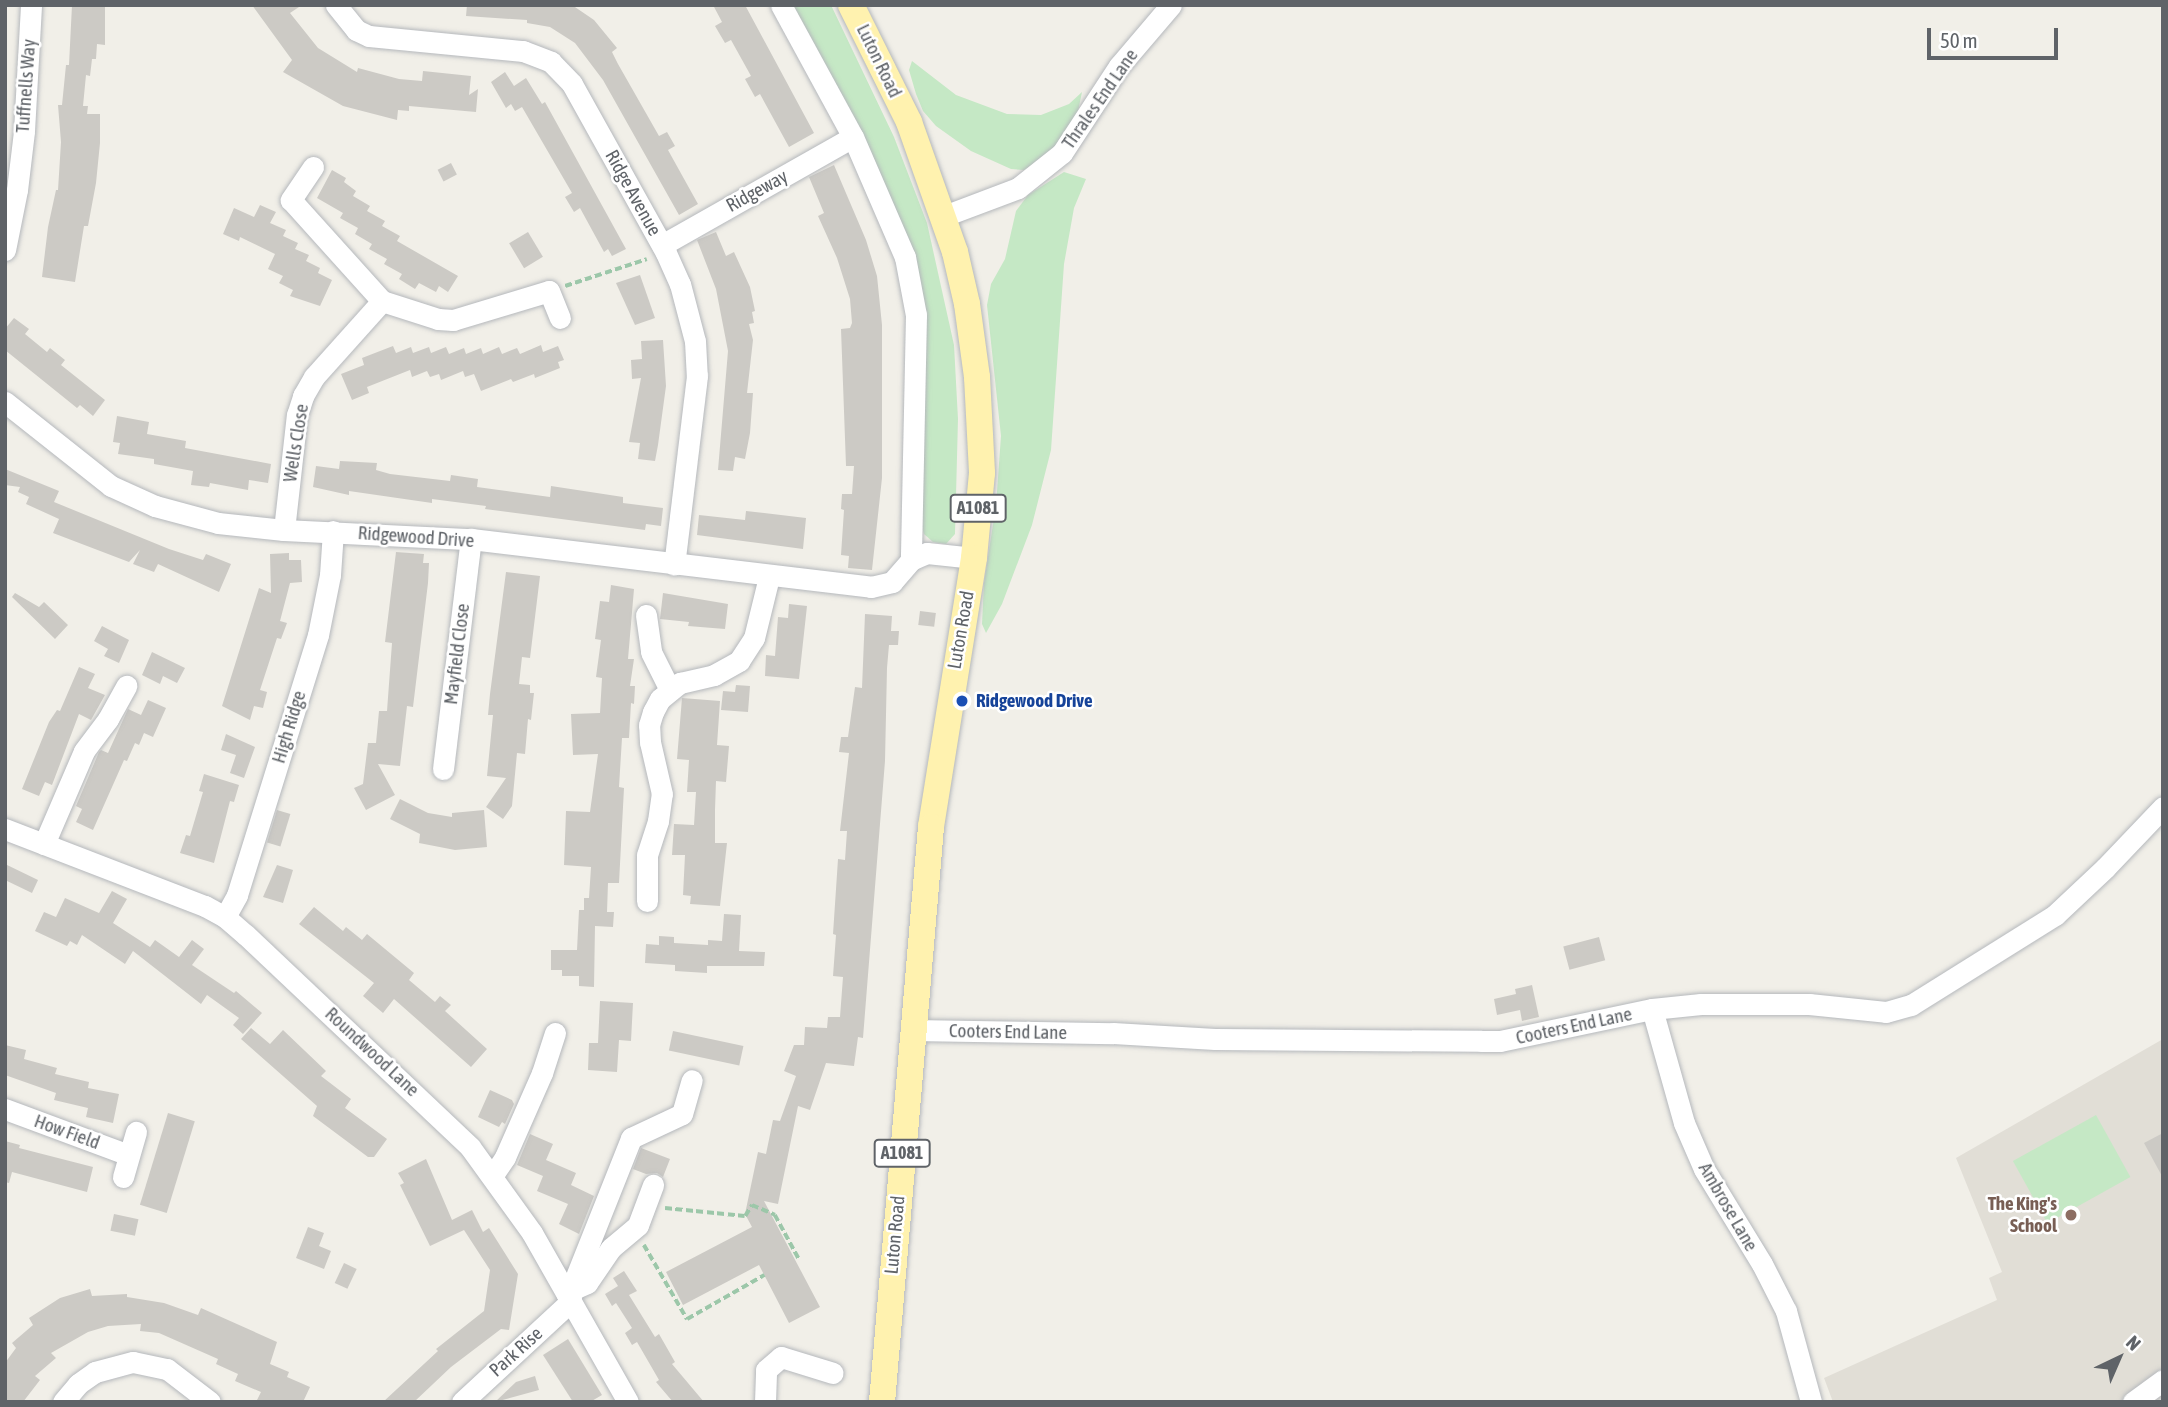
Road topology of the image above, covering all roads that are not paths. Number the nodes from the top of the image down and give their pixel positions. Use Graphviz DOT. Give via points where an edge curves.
graph roads {
  1 [pos="31,5"];
  2 [pos="336,5"];
  3 [pos="781,5"];
  4 [pos="851,5"];
  5 [pos="1171,5"];
  6 [pos="853,137"];
  7 [pos="313,167"];
  8 [pos="944,216"];
  9 [pos="664,249"];
  10 [pos="5,250"];
  11 [pos="382,301"];
  12 [pos="560,318"];
  13 [pos="5,402"];
  14 [pos="284,530"];
  15 [pos="334,531"];
  16 [pos="471,540"];
  17 [pos="974,558"];
  18 [pos="912,560"];
  19 [pos="674,565"];
  20 [pos="769,577"];
  21 [pos="646,615"];
  22 [pos="126,686"];
  23 [pos="670,690"];
  24 [pos="443,769"];
  25 [pos="2163,807"];
  26 [pos="5,829"];
  27 [pos="44,844"];
  28 [pos="647,901"];
  29 [pos="225,918"];
  30 [pos="1652,1009"];
  31 [pos="912,1030"];
  32 [pos="555,1033"];
  33 [pos="692,1080"];
  34 [pos="5,1108"];
  35 [pos="136,1132"];
  36 [pos="129,1155"];
  37 [pos="493,1175"];
  38 [pos="123,1177"];
  39 [pos="649,1194"];
  40 [pos="572,1295"];
  41 [pos="833,1373"];
  42 [pos="2163,1380"];
  43 [pos="623,1400"];
  44 [pos="63,1402"];
  45 [pos="210,1402"];
  46 [pos="461,1402"];
  47 [pos="765,1402"];
  48 [pos="882,1402"];
  49 [pos="1811,1402"];
  50 [pos="2133,1402"];
  1 -- 10 [label="street, Tuffnells Way" via="24,131"];
  2 -- 9 [label="street, Ridge Avenue" via="356,30 369,36 523,51 551,62 572,84"];
  3 -- 6 [label="street"];
  4 -- 8 [label="main road, Luton Road / A1081" via="909,122"];
  5 -- 8 [label="street, Thrales End Lane" via="1119,66 1062,153 1017,188"];
  6 -- 9 [label="street, Ridgeway"];
  6 -- 18 [label="street" via="905,257 916,315"];
  7 -- 11 [label="street" via="291,200"];
  8 -- 17 [label="main road, Luton Road / A1081" via="967,304 977,377 982,473"];
  9 -- 19 [label="street, Ridge Avenue" via="688,308 697,376"];
  11 -- 12 [label="street" via="453,320 549,291"];
  11 -- 14 [label="street, Wells Close" via="314,377 303,396"];
  13 -- 14 [label="street, Ridgewood Drive" via="88,470 134,497 218,523"];
  14 -- 15 [label="street, Ridgewood Drive"];
  15 -- 16 [label="street, Ridgewood Drive"];
  15 -- 29 [label="street, High Ridge" via="318,635 237,895"];
  16 -- 19 [label="street, Ridgewood Drive"];
  16 -- 24 [label="street, Mayfield Close"];
  17 -- 18 [label="street" via="927,553"];
  17 -- 31 [label="main road, Luton Road / A1081" via="931,827"];
  18 -- 20 [label="street, Ridgewood Drive" via="892,582 871,587"];
  19 -- 20 [label="street, Ridgewood Drive"];
  20 -- 23 [label="street" via="754,638 739,661 713,676 680,683"];
  21 -- 23 [label="street" via="651,652"];
  22 -- 27 [label="street" via="84,751"];
  23 -- 28 [label="street" via="660,699 649,724 662,794 647,855"];
  25 -- 30 [label="street, Cooters End Lane" via="2055,915 1910,1005 1886,1012 1755,1003"];
  26 -- 27 [label="street, Roundwood Lane"];
  27 -- 29 [label="street, Roundwood Lane" via="205,906"];
  29 -- 37 [label="street, Roundwood Lane" via="425,1102"];
  30 -- 31 [label="street, Cooters End Lane" via="1500,1041"];
  30 -- 49 [label="street, Ambrose Lane" via="1684,1123 1704,1169 1786,1311"];
  31 -- 48 [label="main road, Luton Road / A1081"];
  32 -- 37 [label="street" via="537,1085"];
  33 -- 40 [label="street" via="682,1114 631,1138"];
  34 -- 36 [label="street, How Field"];
  35 -- 36 [label="street"];
  36 -- 38 [label="street"];
  37 -- 40 [label="street, Roundwood Lane"];
  39 -- 40 [label="street, Park Rise" via="638,1225 611,1248 587,1283"];
  40 -- 43 [label="street, Roundwood Lane"];
  40 -- 46 [label="street, Park Rise"];
  41 -- 47 [label="street" via="781,1357 766,1370"];
  42 -- 50 [label="street"];
  44 -- 45 [label="street" via="95,1372 133,1362 167,1369"];
}
